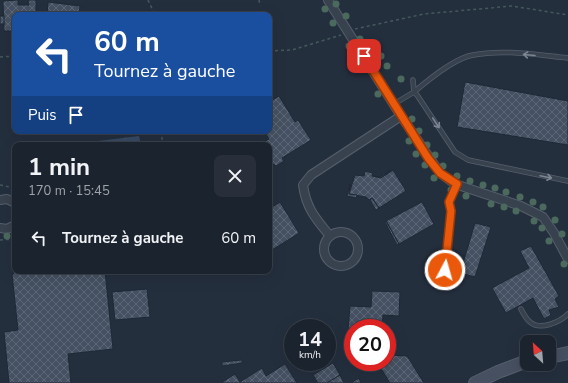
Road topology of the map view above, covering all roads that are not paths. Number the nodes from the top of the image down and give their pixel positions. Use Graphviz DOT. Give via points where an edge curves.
graph roads {
  1 [pos="328,0"];
  2 [pos="568,58"];
  3 [pos="413,80"];
  4 [pos="414,92"];
  5 [pos="394,104"];
  6 [pos="401,116"];
  7 [pos="568,181"];
  8 [pos="457,184"];
  9 [pos="0,200"];
  10 [pos="12,201"];
  11 [pos="12,227"];
  12 [pos="0,228"];
  13 [pos="330,236"];
  14 [pos="568,258"];
  15 [pos="445,270"];
  16 [pos="521,309"];
  17 [pos="568,314"];
  18 [pos="568,353"];
  19 [pos="556,356"];
  20 [pos="568,359"];
  21 [pos="556,360"];
  22 [pos="520,364"];
  23 [pos="520,366"];
  24 [pos="512,367"];
  25 [pos="475,383"];
  1 -- 5 [label="street"];
  2 -- 4 [label="lane, one-way" via="513,53 473,55 427,81"];
  3 -- 4 [label="lane"];
  4 -- 5 [label="lane"];
  4 -- 7 [label="lane, one-way" via="455,152 468,160"];
  5 -- 6 [label="street"];
  6 -- 8 [label="street" via="440,173"];
  6 -- 13 [label="street" via="311,175 303,185 310,211"];
  8 -- 14 [label="street" via="521,206 543,217"];
  8 -- 15 [label="lane" via="449,202 451,211"];
  9 -- 10 [label="street"];
  11 -- 12 [label="street"];
  13 -- 13 [label="street" via="325,246 330,261 346,265 355,259 358,248 350,234 340,232"];
  16 -- 17 [label="lane" via="529,322 535,326 545,326"];
  18 -- 19 [label="street"];
  20 -- 21 [label="street"];
  22 -- 24 [label="street"];
  23 -- 24 [label="street"];
  24 -- 25 [label="street"];
}
